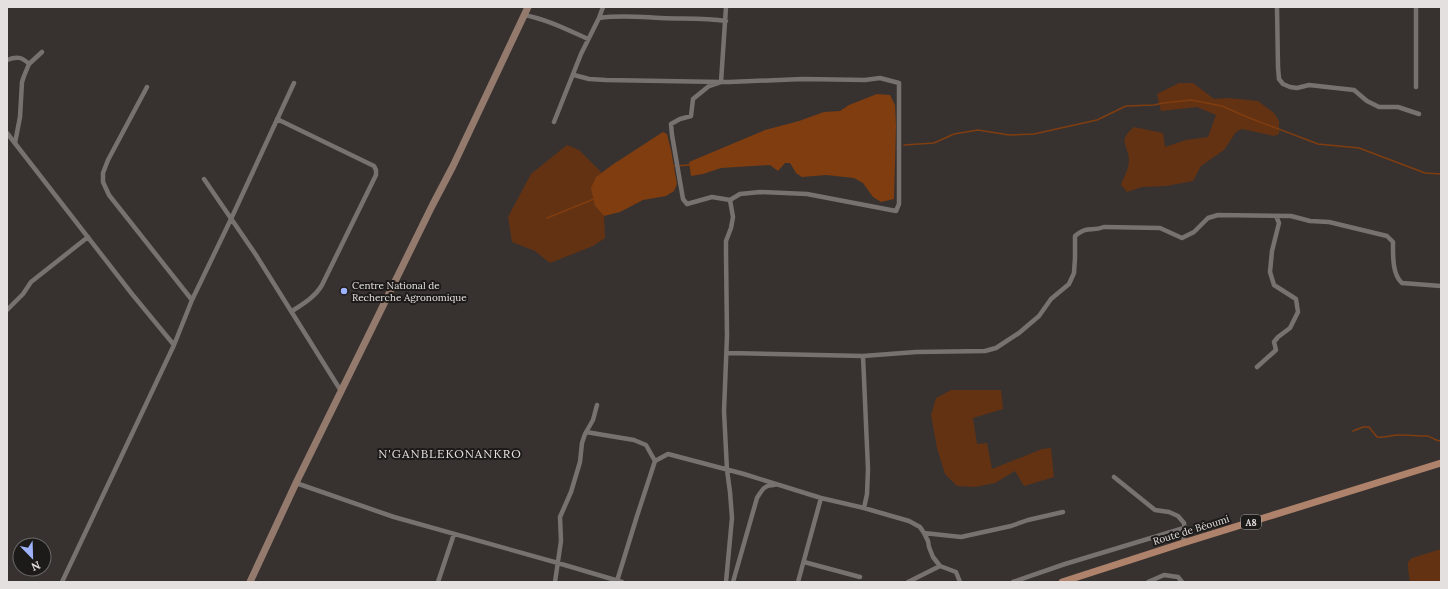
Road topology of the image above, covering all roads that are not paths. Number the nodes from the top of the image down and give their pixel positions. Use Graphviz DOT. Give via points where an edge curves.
graph roads {
  1 [pos="528,7"];
  2 [pos="603,7"];
  3 [pos="726,7"];
  4 [pos="1277,7"];
  5 [pos="1416,7"];
  6 [pos="524,15"];
  7 [pos="599,18"];
  8 [pos="726,21"];
  9 [pos="588,39"];
  10 [pos="42,52"];
  11 [pos="7,60"];
  12 [pos="29,64"];
  13 [pos="574,76"];
  14 [pos="721,82"];
  15 [pos="294,83"];
  16 [pos="147,87"];
  17 [pos="1416,87"];
  18 [pos="1419,114"];
  19 [pos="278,119"];
  20 [pos="554,122"];
  21 [pos="7,133"];
  22 [pos="15,143"];
  23 [pos="204,179"];
  24 [pos="730,200"];
  25 [pos="1276,216"];
  26 [pos="231,219"];
  27 [pos="88,237"];
  28 [pos="1441,286"];
  29 [pos="192,300"];
  30 [pos="7,310"];
  31 [pos="292,311"];
  32 [pos="174,345"];
  33 [pos="727,353"];
  34 [pos="863,356"];
  35 [pos="1257,367"];
  36 [pos="341,391"];
  37 [pos="597,405"];
  38 [pos="586,432"];
  39 [pos="656,461"];
  40 [pos="1441,463"];
  41 [pos="727,470"];
  42 [pos="1114,477"];
  43 [pos="296,483"];
  44 [pos="777,484"];
  45 [pos="821,498"];
  46 [pos="864,508"];
  47 [pos="1063,512"];
  48 [pos="1184,528"];
  49 [pos="924,533"];
  50 [pos="454,534"];
  51 [pos="1183,543"];
  52 [pos="804,562"];
  53 [pos="558,563"];
  54 [pos="940,566"];
  55 [pos="860,577"];
  56 [pos="620,581"];
  57 [pos="62,582"];
  58 [pos="250,582"];
  59 [pos="438,582"];
  60 [pos="555,582"];
  61 [pos="726,582"];
  62 [pos="733,582"];
  63 [pos="798,582"];
  64 [pos="908,582"];
  65 [pos="960,582"];
  66 [pos="1013,582"];
  67 [pos="1062,582"];
  68 [pos="1148,582"];
  69 [pos="1182,582"];
  1 -- 6 [label="main road"];
  2 -- 7 [label="street"];
  3 -- 8 [label="street"];
  4 -- 18 [label="street" via="1278,67 1279,79 1283,84 1290,88 1309,85 1354,90 1379,107 1398,107"];
  5 -- 17 [label="street"];
  6 -- 9 [label="street"];
  6 -- 36 [label="main road" via="453,166"];
  7 -- 8 [label="street" via="633,16"];
  7 -- 9 [label="street"];
  8 -- 14 [label="street"];
  9 -- 13 [label="street"];
  10 -- 12 [label="street"];
  11 -- 12 [label="street" via="17,57"];
  12 -- 22 [label="street" via="22,82 20,117"];
  13 -- 14 [label="street" via="589,80"];
  13 -- 20 [label="street"];
  14 -- 24 [label="street" via="709,86 693,99 691,116 671,124 683,199 687,204 712,197"];
  14 -- 24 [label="street" via="880,78 899,83 899,204 896,211 807,194 760,192 740,194"];
  15 -- 19 [label="street"];
  16 -- 29 [label="street" via="108,160 103,182 109,195"];
  19 -- 26 [label="street"];
  19 -- 31 [label="street" via="374,166 376,170 376,175 322,285"];
  21 -- 22 [label="street"];
  22 -- 27 [label="street"];
  23 -- 26 [label="street"];
  24 -- 33 [label="street" via="733,217 726,241"];
  25 -- 28 [label="street" via="1329,222 1387,236 1393,242 1397,279 1402,283"];
  25 -- 34 [label="street" via="1218,215 1208,218 1194,232 1182,238 1160,228 1104,227 1098,230 1083,230 1075,236 1074,273 1069,284 1051,299 1039,316 996,348 985,351"];
  25 -- 35 [label="street" via="1280,223 1272,251 1270,272 1274,285 1296,299 1298,312 1290,328 1274,342 1276,350"];
  26 -- 29 [label="street"];
  26 -- 31 [label="street"];
  27 -- 30 [label="street" via="31,282"];
  27 -- 32 [label="street"];
  29 -- 32 [label="street"];
  31 -- 36 [label="street"];
  32 -- 57 [label="street"];
  33 -- 34 [label="street"];
  33 -- 41 [label="street" via="724,411"];
  34 -- 46 [label="street" via="868,469"];
  36 -- 43 [label="main road"];
  37 -- 38 [label="street"];
  38 -- 39 [label="street" via="634,440 646,445"];
  38 -- 53 [label="street" via="576,477 560,517 561,541"];
  39 -- 41 [label="street" via="668,454"];
  39 -- 56 [label="street" via="637,516"];
  40 -- 51 [label="main road, Route de Béoumi / A8"];
  41 -- 44 [label="street"];
  41 -- 61 [label="street" via="732,518"];
  42 -- 48 [label="street" via="1155,510 1178,516 1184,523"];
  43 -- 50 [label="street" via="394,517"];
  43 -- 58 [label="main road"];
  44 -- 45 [label="street"];
  44 -- 62 [label="street" via="762,488"];
  45 -- 46 [label="street"];
  45 -- 52 [label="street"];
  46 -- 49 [label="street" via="910,521"];
  47 -- 49 [label="street" via="961,537"];
  48 -- 51 [label="street"];
  48 -- 66 [label="street"];
  49 -- 54 [label="street" via="933,557"];
  50 -- 53 [label="street"];
  50 -- 59 [label="street"];
  51 -- 67 [label="main road, Route de Béoumi / A8"];
  52 -- 55 [label="street"];
  52 -- 63 [label="street"];
  53 -- 56 [label="street"];
  53 -- 60 [label="street"];
  54 -- 64 [label="street"];
  54 -- 65 [label="street" via="956,572"];
  68 -- 69 [label="street" via="1164,575 1178,577"];
}
